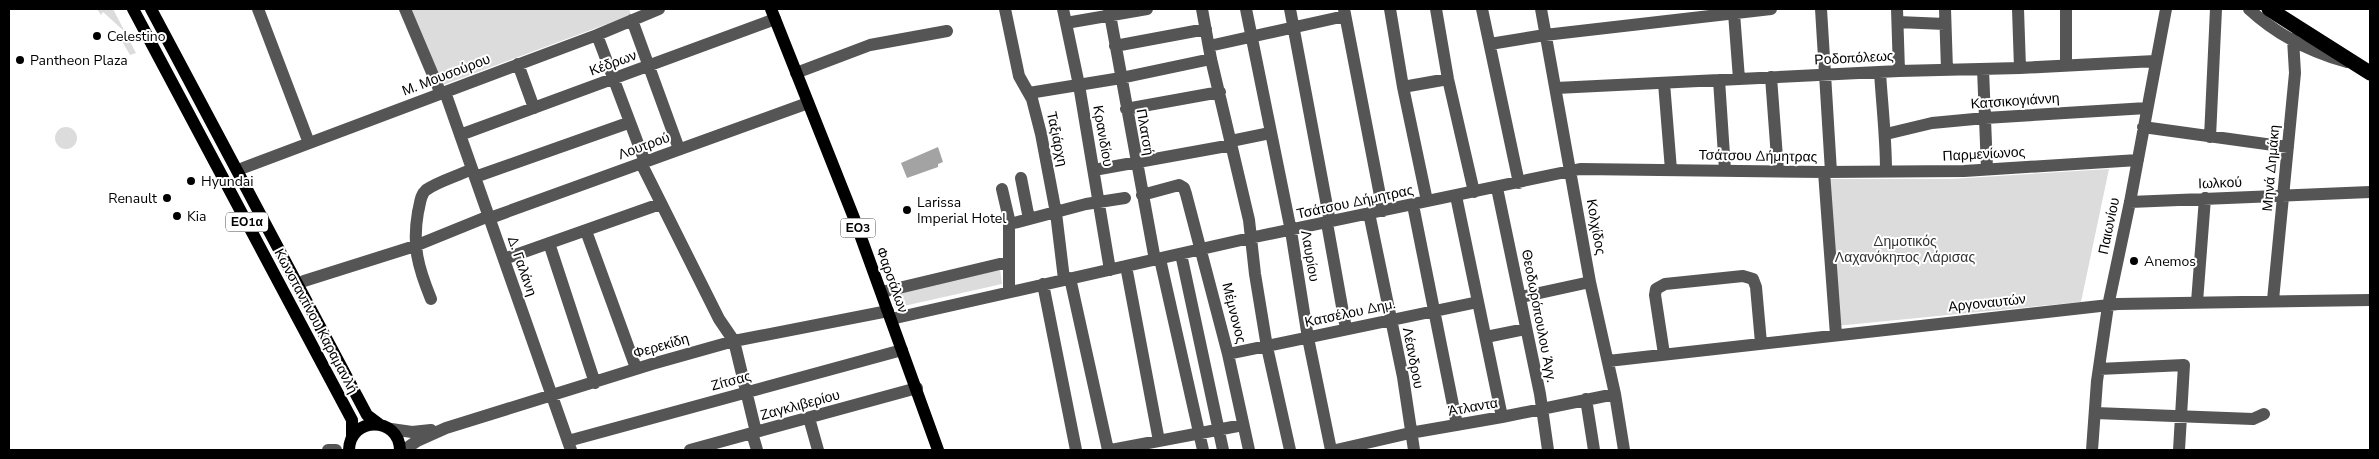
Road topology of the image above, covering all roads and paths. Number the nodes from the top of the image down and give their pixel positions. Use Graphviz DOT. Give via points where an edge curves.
graph roads {
  1 [pos="133,9"];
  2 [pos="151,9"];
  3 [pos="258,9"];
  4 [pos="405,9"];
  5 [pos="659,9"];
  6 [pos="1005,9"];
  7 [pos="1063,9"];
  8 [pos="1147,9"];
  9 [pos="1202,9"];
  10 [pos="1246,9"];
  11 [pos="1290,9"];
  12 [pos="1390,9"];
  13 [pos="1436,9"];
  14 [pos="1482,9"];
  15 [pos="1541,9"];
  16 [pos="1771,9"];
  17 [pos="1821,9"];
  18 [pos="1897,9"];
  19 [pos="1945,9"];
  20 [pos="2018,9"];
  21 [pos="2066,9"];
  22 [pos="2166,9"];
  23 [pos="2216,9"];
  24 [pos="2249,9"];
  25 [pos="2269,9"];
  26 [pos="1110,12"];
  27 [pos="1345,12"];
  28 [pos="1734,13"];
  29 [pos="773,14"];
  30 [pos="632,20"];
  31 [pos="1898,22"];
  32 [pos="1066,23"];
  33 [pos="1945,24"];
  34 [pos="1206,28"];
  35 [pos="1293,28"];
  36 [pos="947,31"];
  37 [pos="597,35"];
  38 [pos="1545,35"];
  39 [pos="1252,36"];
  40 [pos="2293,39"];
  41 [pos="1490,44"];
  42 [pos="1115,46"];
  43 [pos="1210,53"];
  44 [pos="2155,61"];
  45 [pos="518,64"];
  46 [pos="2356,64"];
  47 [pos="649,66"];
  48 [pos="2066,66"];
  49 [pos="2020,68"];
  50 [pos="1983,69"];
  51 [pos="1947,70"];
  52 [pos="1899,71"];
  53 [pos="1880,72"];
  54 [pos="796,73"];
  55 [pos="2370,74"];
  56 [pos="1826,75"];
  57 [pos="1771,77"];
  58 [pos="1121,78"];
  59 [pos="1448,79"];
  60 [pos="1739,79"];
  61 [pos="612,80"];
  62 [pos="1718,80"];
  63 [pos="1664,83"];
  64 [pos="1079,85"];
  65 [pos="1403,87"];
  66 [pos="1556,88"];
  67 [pos="1220,92"];
  68 [pos="443,93"];
  69 [pos="1029,93"];
  70 [pos="808,102"];
  71 [pos="534,108"];
  72 [pos="2147,108"];
  73 [pos="1126,109"];
  74 [pos="1985,118"];
  75 [pos="628,123"];
  76 [pos="2143,127"];
  77 [pos="1270,133"];
  78 [pos="1886,134"];
  79 [pos="460,135"];
  80 [pos="2210,137"];
  81 [pos="309,143"];
  82 [pos="1231,143"];
  83 [pos="2288,147"];
  84 [pos="679,149"];
  85 [pos="2138,160"];
  86 [pos="643,163"];
  87 [pos="1136,163"];
  88 [pos="243,168"];
  89 [pos="1987,169"];
  90 [pos="1094,170"];
  91 [pos="1671,170"];
  92 [pos="1725,170"];
  93 [pos="1571,171"];
  94 [pos="1778,171"];
  95 [pos="1886,171"];
  96 [pos="1828,172"];
  97 [pos="474,173"];
  98 [pos="1021,178"];
  99 [pos="1519,183"];
  100 [pos="1497,188"];
  101 [pos="1002,189"];
  102 [pos="1474,192"];
  103 [pos="2370,192"];
  104 [pos="1142,195"];
  105 [pos="1456,196"];
  106 [pos="2284,196"];
  107 [pos="1125,198"];
  108 [pos="2205,198"];
  109 [pos="1427,201"];
  110 [pos="1098,202"];
  111 [pos="2130,202"];
  112 [pos="660,204"];
  113 [pos="1413,205"];
  114 [pos="1383,211"];
  115 [pos="1056,213"];
  116 [pos="1369,213"];
  117 [pos="489,217"];
  118 [pos="1029,219"];
  119 [pos="1328,222"];
  120 [pos="1010,224"];
  121 [pos="586,231"];
  122 [pos="1291,231"];
  123 [pos="1250,238"];
  124 [pos="549,243"];
  125 [pos="415,246"];
  126 [pos="1202,250"];
  127 [pos="1181,254"];
  128 [pos="504,259"];
  129 [pos="1157,259"];
  130 [pos="1008,262"];
  131 [pos="1126,266"];
  132 [pos="1110,270"];
  133 [pos="1067,278"];
  134 [pos="304,281"];
  135 [pos="1590,282"];
  136 [pos="1043,284"];
  137 [pos="1009,291"];
  138 [pos="882,292"];
  139 [pos="1520,297"];
  140 [pos="431,299"];
  141 [pos="2274,300"];
  142 [pos="2370,300"];
  143 [pos="1478,302"];
  144 [pos="2197,302"];
  145 [pos="2108,306"];
  146 [pos="1434,311"];
  147 [pos="889,315"];
  148 [pos="1391,320"];
  149 [pos="1346,329"];
  150 [pos="1526,329"];
  151 [pos="1836,335"];
  152 [pos="1308,338"];
  153 [pos="1486,338"];
  154 [pos="734,341"];
  155 [pos="1761,343"];
  156 [pos="1267,347"];
  157 [pos="902,350"];
  158 [pos="1228,354"];
  159 [pos="1664,354"];
  160 [pos="1608,361"];
  161 [pos="636,368"];
  162 [pos="2099,369"];
  163 [pos="595,383"];
  164 [pos="917,388"];
  165 [pos="748,392"];
  166 [pos="1615,394"];
  167 [pos="552,396"];
  168 [pos="1586,399"];
  169 [pos="1541,409"];
  170 [pos="2095,413"];
  171 [pos="2264,414"];
  172 [pos="2181,416"];
  173 [pos="1502,417"];
  174 [pos="809,418"];
  175 [pos="1243,425"];
  176 [pos="1456,425"];
  177 [pos="385,427"];
  178 [pos="446,428"];
  179 [pos="1218,430"];
  180 [pos="754,432"];
  181 [pos="1199,433"];
  182 [pos="1410,433"];
  183 [pos="352,437"];
  184 [pos="1159,440"];
  185 [pos="570,446"];
  186 [pos="1370,446"];
  187 [pos="328,450"];
  188 [pos="336,450"];
  189 [pos="349,450"];
  190 [pos="400,450"];
  191 [pos="404,450"];
  192 [pos="690,450"];
  193 [pos="758,450"];
  194 [pos="818,450"];
  195 [pos="938,450"];
  196 [pos="1076,450"];
  197 [pos="1116,450"];
  198 [pos="1203,450"];
  199 [pos="1223,450"];
  200 [pos="1249,450"];
  201 [pos="1290,450"];
  202 [pos="1331,450"];
  203 [pos="1336,450"];
  204 [pos="1414,450"];
  205 [pos="1548,450"];
  206 [pos="1594,450"];
  207 [pos="1624,450"];
  208 [pos="2092,450"];
  209 [pos="2179,450"];
  1 -- 183 [label="main road, Κωνσταντίνου Καραμανλή / ΕΟ1α" via="352,420"];
  2 -- 177 [label="main road, Κωνσταντίνου Καραμανλή / ΕΟ1α" via="368,415"];
  3 -- 81 [label="street"];
  4 -- 68 [label="street, Δ. Γαλάνη"];
  5 -- 30 [label="street, Μ. Μουσούρου"];
  6 -- 69 [label="street, Ταξιάρχη" via="1016,66"];
  7 -- 32 [label="street, Κρανιδίου"];
  8 -- 26 [label="street"];
  9 -- 34 [label="street"];
  10 -- 39 [label="street, Λαυρίου"];
  11 -- 35 [label="street"];
  12 -- 65 [label="street"];
  13 -- 59 [label="street"];
  14 -- 41 [label="street"];
  15 -- 38 [label="street, Κολχίδος"];
  16 -- 28 [label="street"];
  17 -- 56 [label="street"];
  18 -- 31 [label="street"];
  19 -- 33 [label="street"];
  20 -- 49 [label="street"];
  21 -- 48 [label="street"];
  22 -- 44 [label="street, Παιωνίου"];
  23 -- 80 [label="street"];
  24 -- 40 [label="street"];
  25 -- 46 [label="highway"];
  26 -- 32 [label="street"];
  26 -- 42 [label="street, Πλατσή"];
  27 -- 35 [label="street"];
  27 -- 114 [label="street"];
  28 -- 38 [label="street"];
  28 -- 60 [label="street"];
  29 -- 47 [label="street, Κέδρων"];
  29 -- 54 [label="main road, Φαρσάλων / ΕΟ3"];
  30 -- 37 [label="street, Μ. Μουσούρου"];
  30 -- 47 [label="street"];
  31 -- 33 [label="street"];
  31 -- 52 [label="street"];
  32 -- 64 [label="street, Κρανιδίου"];
  33 -- 51 [label="street"];
  34 -- 42 [label="street"];
  34 -- 43 [label="street"];
  35 -- 39 [label="street"];
  35 -- 119 [label="street"];
  36 -- 54 [label="street" via="870,45"];
  37 -- 45 [label="street, Μ. Μουσούρου"];
  37 -- 61 [label="street"];
  38 -- 41 [label="street"];
  38 -- 66 [label="street, Κολχίδος"];
  39 -- 43 [label="street"];
  39 -- 77 [label="street, Λαυρίου"];
  40 -- 46 [label="street" via="2318,54"];
  40 -- 83 [label="street, Μηνά Δημάκη" via="2294,73"];
  41 -- 99 [label="street"];
  42 -- 58 [label="street, Πλατσή"];
  43 -- 58 [label="street"];
  43 -- 67 [label="street"];
  44 -- 48 [label="street, Ροδοπόλεως"];
  44 -- 72 [label="street, Παιωνίου"];
  45 -- 68 [label="street, Μ. Μουσούρου"];
  45 -- 71 [label="street"];
  46 -- 55 [label="highway"];
  47 -- 61 [label="street, Κέδρων"];
  47 -- 84 [label="street"];
  48 -- 49 [label="street, Ροδοπόλεως"];
  49 -- 50 [label="street, Ροδοπόλεως"];
  50 -- 51 [label="street, Ροδοπόλεως"];
  50 -- 74 [label="street"];
  51 -- 52 [label="street, Ροδοπόλεως"];
  52 -- 53 [label="street, Ροδοπόλεως"];
  53 -- 56 [label="street, Ροδοπόλεως"];
  53 -- 78 [label="street" via="1882,123"];
  54 -- 70 [label="main road, Φαρσάλων / ΕΟ3"];
  56 -- 57 [label="street, Ροδοπόλεως"];
  56 -- 96 [label="street"];
  57 -- 60 [label="street, Ροδοπόλεως"];
  57 -- 94 [label="street"];
  58 -- 64 [label="street"];
  58 -- 73 [label="street, Πλατσή"];
  59 -- 65 [label="street"];
  59 -- 102 [label="street"];
  60 -- 62 [label="street, Ροδοπόλεως"];
  61 -- 71 [label="street, Κέδρων"];
  61 -- 75 [label="street"];
  62 -- 63 [label="street, Ροδοπόλεως"];
  62 -- 92 [label="street"];
  63 -- 66 [label="street, Ροδοπόλεως"];
  63 -- 91 [label="street"];
  64 -- 69 [label="street"];
  64 -- 90 [label="street, Κρανιδίου"];
  65 -- 109 [label="street"];
  66 -- 93 [label="street, Κολχίδος"];
  67 -- 73 [label="street"];
  67 -- 82 [label="street"];
  68 -- 79 [label="street, Δ. Γαλάνη"];
  68 -- 81 [label="street, Μ. Μουσούρου"];
  69 -- 115 [label="street, Ταξιάρχη" via="1041,134"];
  70 -- 84 [label="street, Λουτρού"];
  70 -- 138 [label="main road, Φαρσάλων / ΕΟ3"];
  71 -- 79 [label="street, Κέδρων"];
  72 -- 74 [label="street, Κατσικογιάννη"];
  72 -- 76 [label="street, Παιωνίου"];
  73 -- 87 [label="street, Πλατσή"];
  74 -- 78 [label="street, Κατσικογιάννη" via="1932,123"];
  74 -- 89 [label="street"];
  75 -- 86 [label="street"];
  75 -- 97 [label="street"];
  76 -- 80 [label="street"];
  76 -- 85 [label="street, Παιωνίου"];
  77 -- 82 [label="street"];
  77 -- 122 [label="street, Λαυρίου"];
  78 -- 95 [label="street"];
  79 -- 97 [label="street, Δ. Γαλάνη"];
  80 -- 83 [label="street"];
  81 -- 88 [label="street, Μ. Μουσούρου"];
  82 -- 87 [label="street"];
  82 -- 123 [label="street" via="1249,220"];
  83 -- 106 [label="street, Μηνά Δημάκη"];
  84 -- 86 [label="street, Λουτρού"];
  85 -- 89 [label="street, Παρμενίωνος"];
  85 -- 111 [label="street, Παιωνίου"];
  86 -- 112 [label="street"];
  86 -- 117 [label="street, Λουτρού"];
  87 -- 90 [label="street"];
  87 -- 104 [label="street, Πλατσή"];
  89 -- 95 [label="street, Παρμενίωνος"];
  90 -- 110 [label="street, Κρανιδίου"];
  91 -- 92 [label="street, Τσάτσου Δήμητρας"];
  91 -- 93 [label="street, Τσάτσου Δήμητρας"];
  92 -- 94 [label="street, Τσάτσου Δήμητρας"];
  93 -- 99 [label="street, Τσάτσου Δήμητρας"];
  93 -- 135 [label="street, Κολχίδος"];
  94 -- 96 [label="street, Τσάτσου Δήμητρας"];
  95 -- 96 [label="street, Παρμενίωνος"];
  96 -- 151 [label="street"];
  97 -- 117 [label="street, Δ. Γαλάνη"];
  97 -- 125 [label="street" via="424,192"];
  98 -- 118 [label="street"];
  99 -- 100 [label="street, Τσάτσου Δήμητρας"];
  100 -- 102 [label="street, Τσάτσου Δήμητρας"];
  100 -- 139 [label="street, Θεοδωρόπουλου Άγγ."];
  101 -- 120 [label="street"];
  102 -- 105 [label="street, Τσάτσου Δήμητρας"];
  103 -- 106 [label="street, Ιωλκού"];
  104 -- 126 [label="street, Μέμνονος" via="1182,186"];
  104 -- 129 [label="street, Πλατσή"];
  105 -- 109 [label="street, Τσάτσου Δήμητρας"];
  105 -- 143 [label="street"];
  106 -- 108 [label="street, Ιωλκού"];
  106 -- 141 [label="street, Μηνά Δημάκη"];
  107 -- 110 [label="street"];
  108 -- 111 [label="street, Ιωλκού"];
  108 -- 144 [label="street"];
  109 -- 113 [label="street, Τσάτσου Δήμητρας"];
  110 -- 115 [label="street"];
  110 -- 132 [label="street, Κρανιδίου"];
  111 -- 145 [label="street, Παιωνίου"];
  112 -- 121 [label="street"];
  112 -- 154 [label="street" via="719,319"];
  113 -- 114 [label="street, Τσάτσου Δήμητρας"];
  113 -- 146 [label="street"];
  114 -- 116 [label="street, Τσάτσου Δήμητρας"];
  115 -- 118 [label="street"];
  115 -- 133 [label="street, Ταξιάρχη"];
  116 -- 119 [label="street, Τσάτσου Δήμητρας"];
  116 -- 148 [label="street, Λέανδρου"];
  117 -- 125 [label="street, Λουτρού"];
  117 -- 128 [label="street, Δ. Γαλάνη"];
  118 -- 120 [label="street"];
  119 -- 122 [label="street, Τσάτσου Δήμητρας"];
  119 -- 149 [label="street"];
  120 -- 130 [label="street"];
  121 -- 124 [label="street"];
  121 -- 161 [label="street"];
  122 -- 123 [label="street, Τσάτσου Δήμητρας"];
  122 -- 152 [label="street, Λαυρίου"];
  123 -- 126 [label="street, Τσάτσου Δήμητρας"];
  123 -- 156 [label="street"];
  124 -- 128 [label="street"];
  124 -- 163 [label="street"];
  125 -- 134 [label="street, Λουτρού"];
  125 -- 140 [label="street"];
  126 -- 127 [label="street, Τσάτσου Δήμητρας"];
  126 -- 158 [label="street, Μέμνονος"];
  127 -- 129 [label="street, Τσάτσου Δήμητρας"];
  127 -- 179 [label="street"];
  128 -- 167 [label="street, Δ. Γαλάνη"];
  129 -- 131 [label="street, Τσάτσου Δήμητρας"];
  129 -- 181 [label="street, Πλατσή"];
  130 -- 137 [label="street"];
  130 -- 138 [label="street"];
  131 -- 132 [label="street, Τσάτσου Δήμητρας"];
  131 -- 184 [label="street"];
  132 -- 133 [label="street, Τσάτσου Δήμητρας"];
  133 -- 136 [label="street, Τσάτσου Δήμητρας"];
  133 -- 197 [label="street, Ταξιάρχη"];
  135 -- 139 [label="street"];
  135 -- 160 [label="street, Κολχίδος"];
  136 -- 137 [label="street, Τσάτσου Δήμητρας"];
  136 -- 196 [label="street"];
  137 -- 147 [label="street, Τσάτσου Δήμητρας"];
  138 -- 147 [label="main road, Φαρσάλων / ΕΟ3"];
  139 -- 150 [label="street, Θεοδωρόπουλου Άγγ."];
  141 -- 142 [label="street, Αργοναυτών"];
  141 -- 144 [label="street, Αργοναυτών"];
  143 -- 146 [label="street, Κατσέλου Δημ."];
  143 -- 153 [label="street"];
  144 -- 145 [label="street, Αργοναυτών"];
  145 -- 151 [label="street, Αργοναυτών"];
  145 -- 162 [label="street, Παιωνίου"];
  146 -- 148 [label="street, Κατσέλου Δημ."];
  146 -- 176 [label="street"];
  147 -- 154 [label="street, Φερεκίδη"];
  147 -- 157 [label="main road, Φαρσάλων / ΕΟ3"];
  148 -- 149 [label="street, Κατσέλου Δημ."];
  148 -- 182 [label="street, Λέανδρου"];
  149 -- 152 [label="street, Κατσέλου Δημ."];
  150 -- 153 [label="street"];
  150 -- 169 [label="street, Θεοδωρόπουλου Άγγ."];
  151 -- 155 [label="street, Αργοναυτών"];
  152 -- 156 [label="street, Κατσέλου Δημ."];
  152 -- 202 [label="street, Λαυρίου"];
  153 -- 173 [label="street"];
  154 -- 161 [label="street, Φερεκίδη"];
  154 -- 165 [label="street"];
  155 -- 159 [label="street, Αργοναυτών"];
  155 -- 159 [label="street" via="1753,279 1743,276 1665,284 1656,289"];
  156 -- 158 [label="street, Κατσέλου Δημ."];
  156 -- 201 [label="street"];
  157 -- 164 [label="main road, Φαρσάλων / ΕΟ3"];
  157 -- 165 [label="street, Ζίτσας"];
  158 -- 175 [label="street, Μέμνονος"];
  159 -- 160 [label="street, Αργοναυτών"];
  160 -- 166 [label="street, Κολχίδος"];
  161 -- 163 [label="street, Φερεκίδη"];
  162 -- 170 [label="street, Παιωνίου"];
  162 -- 172 [label="street" via="2184,365"];
  163 -- 167 [label="street, Φερεκίδη"];
  164 -- 174 [label="street, Ζαγκλιβερίου"];
  164 -- 195 [label="main road, Φαρσάλων / ΕΟ3"];
  165 -- 180 [label="street"];
  165 -- 185 [label="street, Ζίτσας"];
  166 -- 168 [label="street, Άτλαντα"];
  166 -- 207 [label="street, Κολχίδος"];
  167 -- 178 [label="street, Φερεκίδη"];
  167 -- 185 [label="street, Δ. Γαλάνη"];
  168 -- 169 [label="street, Άτλαντα"];
  168 -- 206 [label="street"];
  169 -- 173 [label="street, Άτλαντα"];
  169 -- 205 [label="street, Θεοδωρόπουλου Άγγ."];
  170 -- 172 [label="street"];
  170 -- 208 [label="street, Παιωνίου"];
  171 -- 172 [label="street" via="2253,419"];
  172 -- 209 [label="street"];
  173 -- 176 [label="street, Άτλαντα"];
  174 -- 180 [label="street, Ζαγκλιβερίου"];
  174 -- 194 [label="street"];
  175 -- 179 [label="street"];
  175 -- 200 [label="street, Μέμνονος"];
  176 -- 182 [label="street, Άτλαντα"];
  177 -- 178 [label="street, Φερεκίδη" via="412,432"];
  177 -- 183 [label="main road" via="362,427"];
  177 -- 190 [label="main road, ΕΟ1α" via="399,440"];
  178 -- 191 [label="street, Φερεκίδη"];
  179 -- 181 [label="street"];
  179 -- 199 [label="street"];
  180 -- 192 [label="street, Ζαγκλιβερίου"];
  180 -- 193 [label="street"];
  181 -- 184 [label="street"];
  181 -- 198 [label="street, Πλατσή"];
  182 -- 186 [label="street, Άτλαντα"];
  182 -- 204 [label="street, Λέανδρου"];
  183 -- 189 [label="main road, ΕΟ1α"];
  184 -- 197 [label="street"];
  186 -- 203 [label="street, Άτλαντα"];
  187 -- 188 [label="street"];
}
